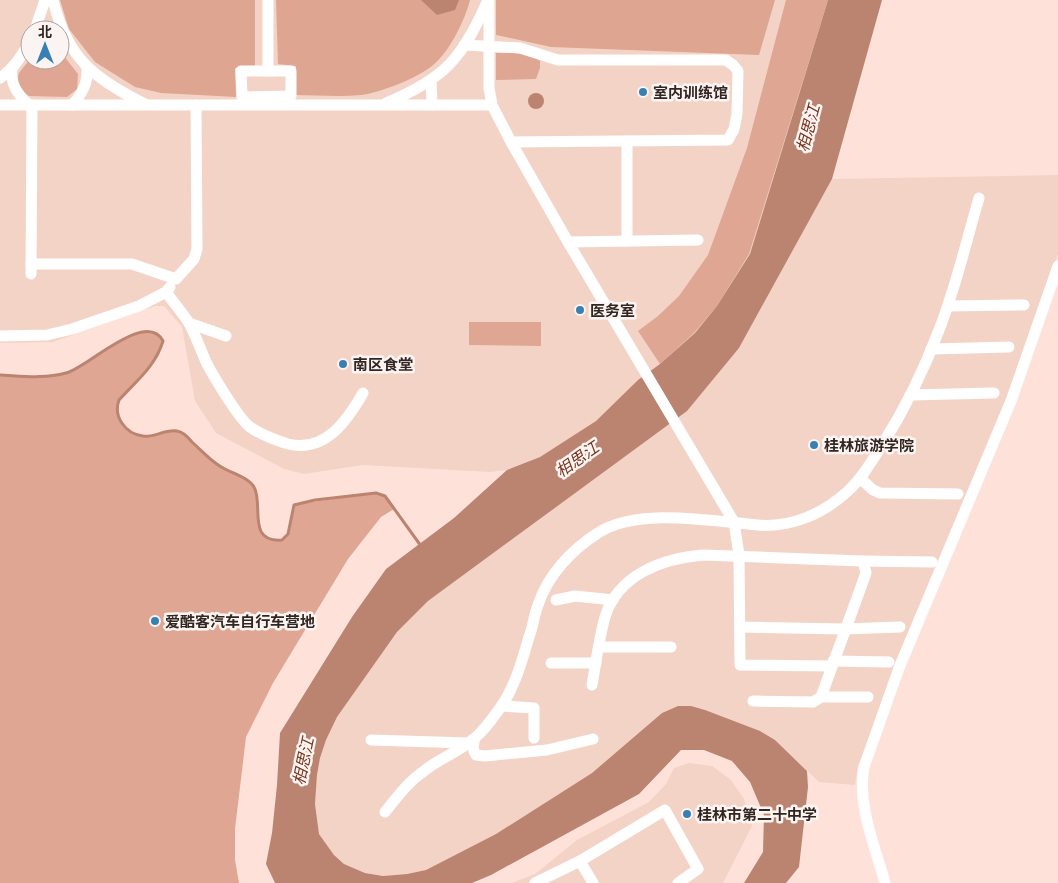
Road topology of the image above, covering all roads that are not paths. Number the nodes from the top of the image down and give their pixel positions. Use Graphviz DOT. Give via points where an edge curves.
graph roads {
  1 [pos="45,0"];
  2 [pos="53,0"];
  3 [pos="268,0"];
  4 [pos="488,0"];
  5 [pos="38,20"];
  6 [pos="464,45"];
  7 [pos="489,46"];
  8 [pos="70,47"];
  9 [pos="74,50"];
  10 [pos="20,56"];
  11 [pos="12,67"];
  12 [pos="87,68"];
  13 [pos="268,71"];
  14 [pos="0,78"];
  15 [pos="432,80"];
  16 [pos="268,101"];
  17 [pos="0,105"];
  18 [pos="31,105"];
  19 [pos="72,105"];
  20 [pos="148,105"];
  21 [pos="196,105"];
  22 [pos="381,105"];
  23 [pos="432,105"];
  24 [pos="492,105"];
  25 [pos="627,141"];
  26 [pos="511,142"];
  27 [pos="979,198"];
  28 [pos="698,240"];
  29 [pos="627,241"];
  30 [pos="568,242"];
  31 [pos="1058,266"];
  32 [pos="176,279"];
  33 [pos="166,292"];
  34 [pos="1024,305"];
  35 [pos="948,306"];
  36 [pos="189,323"];
  37 [pos="0,336"];
  38 [pos="226,336"];
  39 [pos="1010,347"];
  40 [pos="931,349"];
  41 [pos="363,393"];
  42 [pos="994,393"];
  43 [pos="910,395"];
  44 [pos="860,478"];
  45 [pos="958,494"];
  46 [pos="734,522"];
  47 [pos="739,555"];
  48 [pos="861,561"];
  49 [pos="932,562"];
  50 [pos="556,600"];
  51 [pos="613,600"];
  52 [pos="740,627"];
  53 [pos="900,627"];
  54 [pos="844,629"];
  55 [pos="599,647"];
  56 [pos="671,647"];
  57 [pos="889,662"];
  58 [pos="552,663"];
  59 [pos="596,663"];
  60 [pos="832,664"];
  61 [pos="592,685"];
  62 [pos="821,697"];
  63 [pos="868,697"];
  64 [pos="754,701"];
  65 [pos="502,706"];
  66 [pos="534,738"];
  67 [pos="371,740"];
  68 [pos="471,740"];
  69 [pos="593,740"];
  70 [pos="385,812"];
  71 [pos="580,861"];
  72 [pos="535,883"];
  73 [pos="593,883"];
  74 [pos="678,883"];
  75 [pos="886,883"];
  1 -- 5 [label="street"];
  2 -- 9 [label="street" via="58,19"];
  3 -- 13 [label="street"];
  4 -- 6 [label="street"];
  4 -- 7 [label="street"];
  6 -- 7 [label="street"];
  6 -- 15 [label="street" via="455,59"];
  7 -- 24 [label="street"];
  7 -- 25 [label="street" via="520,48 558,60 726,60 734,65 738,71 737,114 728,140"];
  8 -- 9 [label="street"];
  9 -- 12 [label="street"];
  10 -- 11 [label="street"];
  11 -- 14 [label="street"];
  11 -- 18 [label="street" via="12,82"];
  12 -- 19 [label="street" via="86,86"];
  12 -- 20 [label="street"];
  13 -- 16 [label="street" via="291,71 291,96"];
  13 -- 16 [label="street" via="241,71 242,97"];
  15 -- 22 [label="street"];
  15 -- 23 [label="street"];
  16 -- 21 [label="street"];
  16 -- 22 [label="street"];
  17 -- 18 [label="street"];
  18 -- 19 [label="street"];
  18 -- 32 [label="street" via="31,269 132,264"];
  19 -- 20 [label="street"];
  20 -- 21 [label="street"];
  21 -- 32 [label="street" via="197,250 194,259"];
  22 -- 23 [label="street"];
  23 -- 24 [label="street"];
  24 -- 26 [label="street"];
  25 -- 26 [label="street"];
  25 -- 29 [label="street"];
  26 -- 30 [label="street"];
  27 -- 35 [label="street"];
  28 -- 29 [label="street"];
  29 -- 30 [label="street"];
  30 -- 46 [label="street"];
  31 -- 75 [label="street" via="1011,401 899,668 866,760 861,782 867,821"];
  32 -- 33 [label="street"];
  33 -- 36 [label="street"];
  33 -- 37 [label="street" via="139,306 72,329 47,335"];
  34 -- 35 [label="street"];
  35 -- 40 [label="street"];
  36 -- 38 [label="street"];
  36 -- 41 [label="street" via="208,366 243,420 250,428 271,438 297,446 318,443 328,438 346,419"];
  39 -- 40 [label="street"];
  40 -- 43 [label="street"];
  42 -- 43 [label="street"];
  43 -- 44 [label="street"];
  44 -- 45 [label="street" via="880,493"];
  44 -- 46 [label="street" via="848,491 814,515 770,526"];
  46 -- 47 [label="street"];
  46 -- 65 [label="street" via="634,520 609,527 579,546 542,593 514,681"];
  47 -- 48 [label="street"];
  47 -- 51 [label="street" via="690,556 662,563 636,576"];
  47 -- 52 [label="street"];
  48 -- 49 [label="street"];
  48 -- 54 [label="street" via="866,573"];
  50 -- 51 [label="street" via="575,596"];
  51 -- 55 [label="street" via="605,617"];
  52 -- 54 [label="street"];
  52 -- 60 [label="street" via="740,665"];
  53 -- 54 [label="street"];
  54 -- 60 [label="street"];
  55 -- 56 [label="street"];
  55 -- 59 [label="street"];
  57 -- 60 [label="street"];
  58 -- 59 [label="street"];
  59 -- 61 [label="street"];
  60 -- 62 [label="street"];
  62 -- 63 [label="street"];
  62 -- 64 [label="street" via="813,702"];
  65 -- 66 [label="street" via="534,708"];
  65 -- 68 [label="street"];
  67 -- 68 [label="street"];
  68 -- 69 [label="street" via="476,755 485,756 548,750"];
  68 -- 70 [label="street" via="419,774"];
  71 -- 72 [label="street"];
  71 -- 73 [label="street"];
  71 -- 74 [label="street" via="665,810 698,869"];
}
